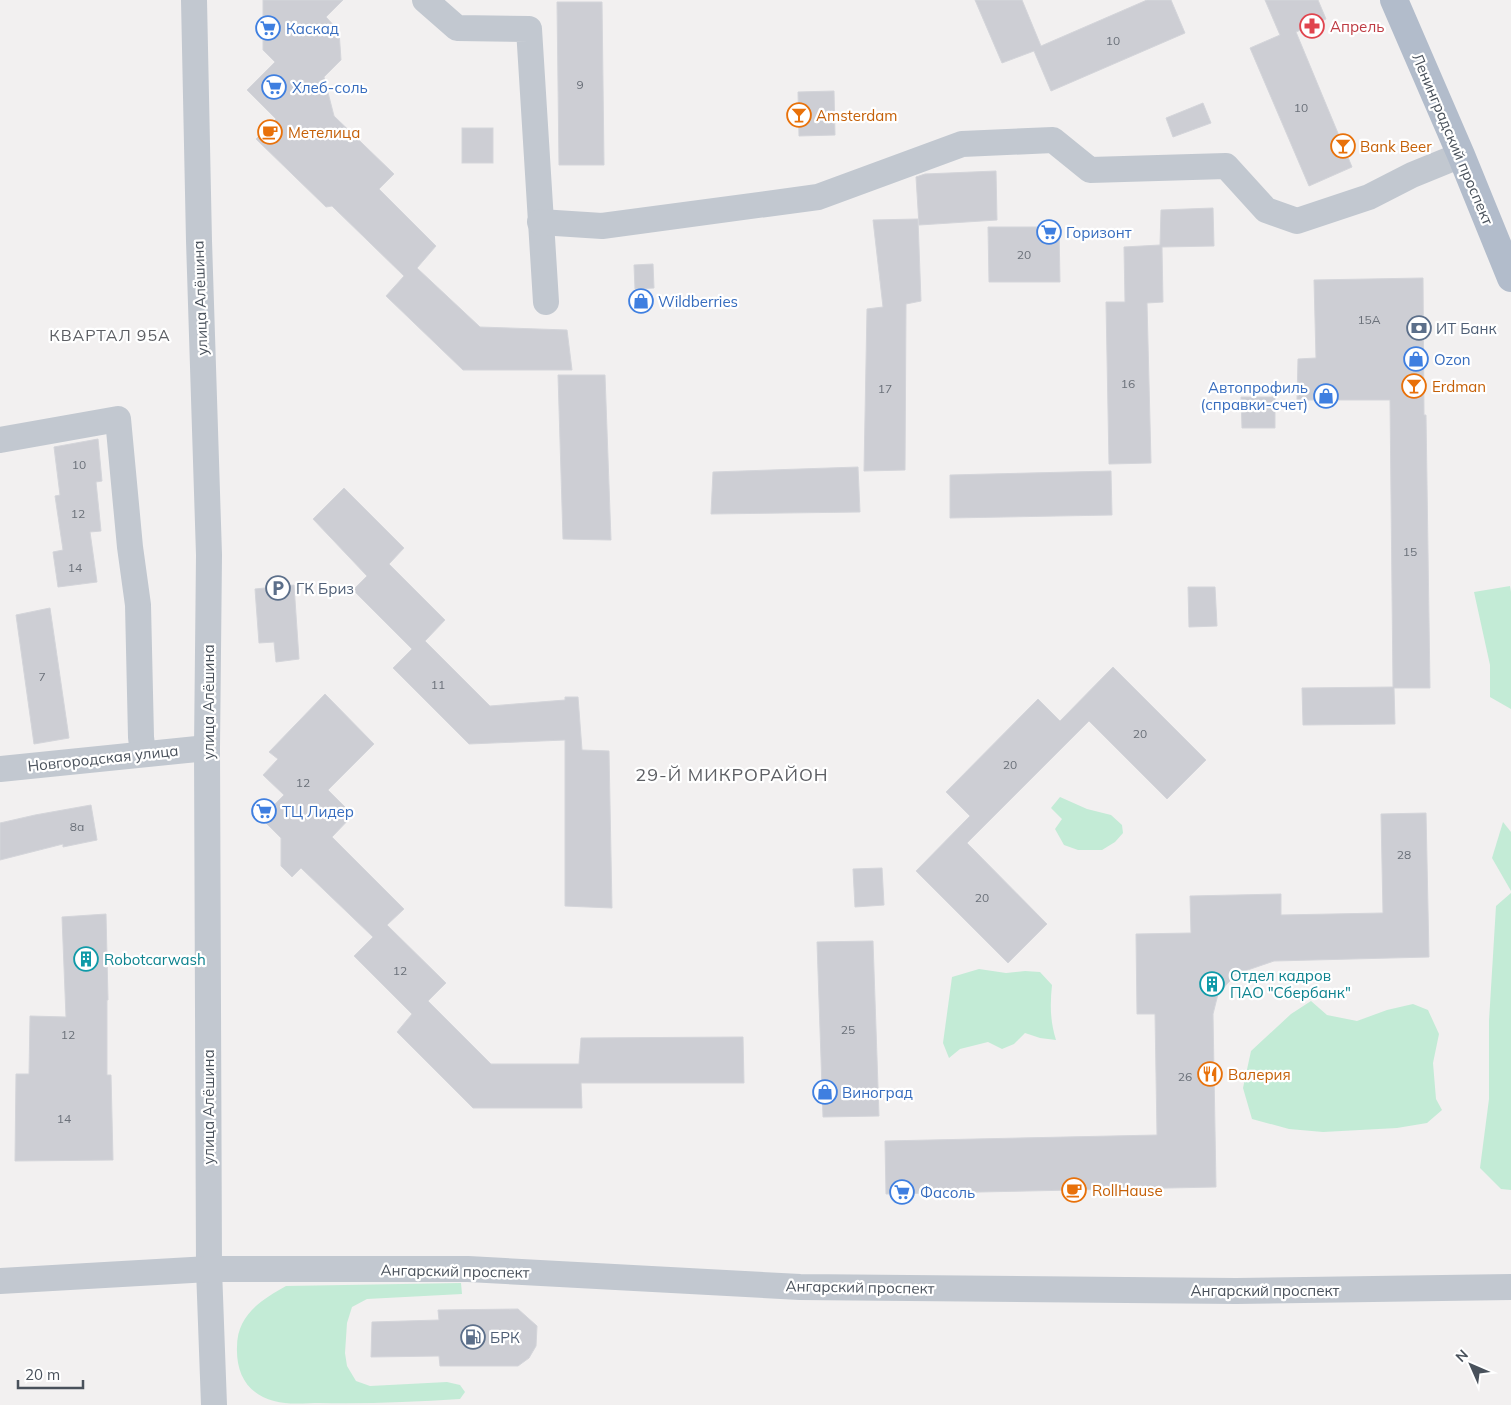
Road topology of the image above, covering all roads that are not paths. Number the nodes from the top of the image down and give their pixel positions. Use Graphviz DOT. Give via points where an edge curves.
graph roads {
  1 [pos="194,0"];
  2 [pos="426,0"];
  3 [pos="1394,0"];
  4 [pos="1461,154"];
  5 [pos="540,222"];
  6 [pos="1511,278"];
  7 [pos="546,302"];
  8 [pos="0,440"];
  9 [pos="207,748"];
  10 [pos="143,754"];
  11 [pos="0,769"];
  12 [pos="209,1269"];
  13 [pos="0,1281"];
  14 [pos="1511,1287"];
  15 [pos="214,1405"];
  1 -- 9 [label="street, улица Алёшина" via="209,555"];
  2 -- 5 [label="street" via="457,28 529,29"];
  3 -- 4 [label="main road, Ленинградский проспект"];
  4 -- 5 [label="street" via="1369,197 1297,221 1266,210 1226,166 1090,170 1053,140 962,144 818,197 602,226"];
  4 -- 6 [label="main road, Ленинградский проспект"];
  5 -- 7 [label="street"];
  8 -- 10 [label="street" via="118,419 138,605"];
  9 -- 10 [label="street, Новгородская улица"];
  9 -- 12 [label="street, улица Алёшина"];
  10 -- 11 [label="street, Новгородская улица"];
  12 -- 13 [label="street, Ангарский проспект"];
  12 -- 14 [label="street, Ангарский проспект" via="468,1269 800,1286 1236,1290"];
  12 -- 15 [label="street, улица Алёшина"];
}
